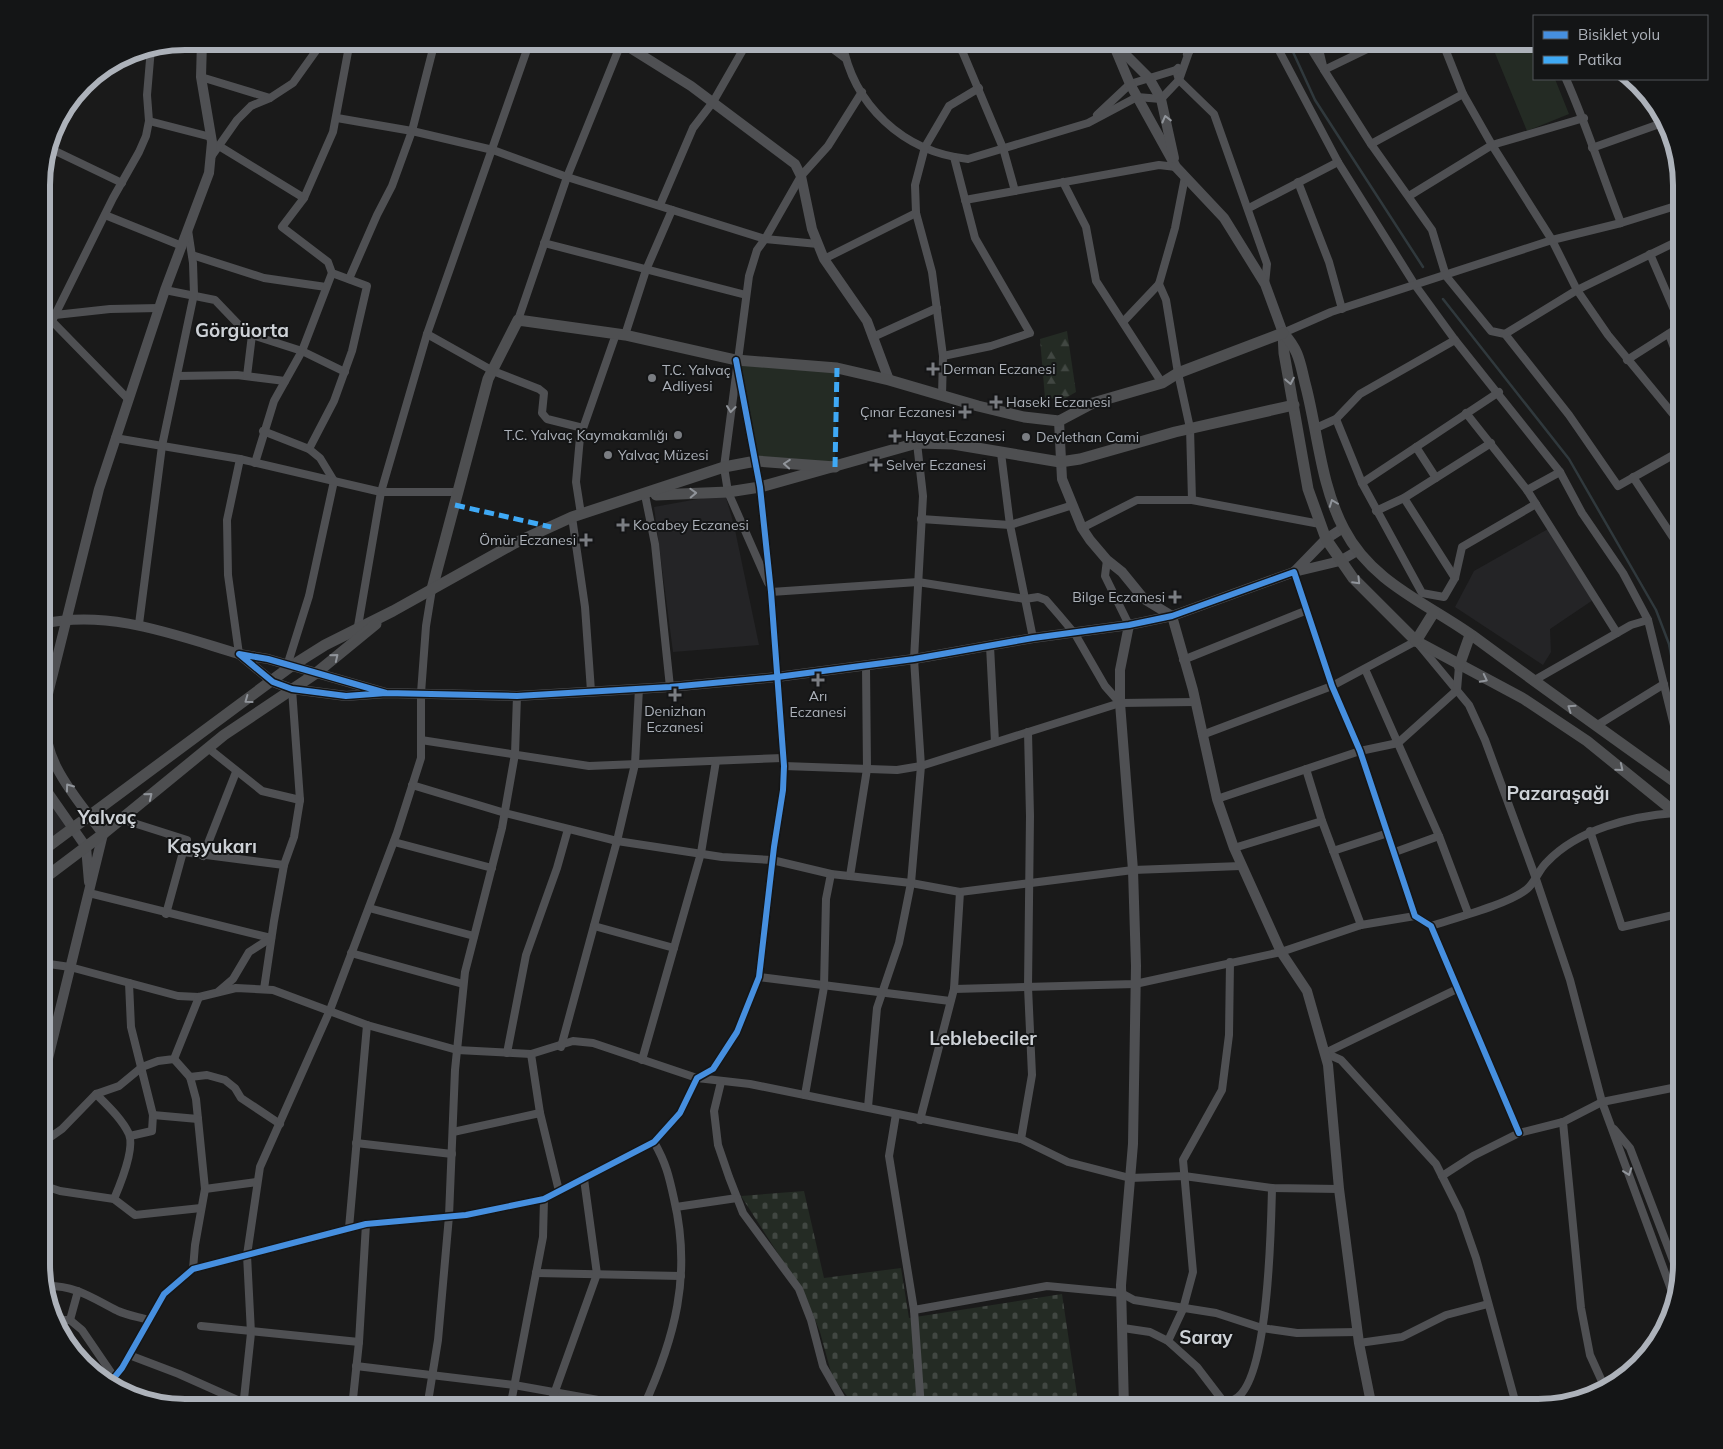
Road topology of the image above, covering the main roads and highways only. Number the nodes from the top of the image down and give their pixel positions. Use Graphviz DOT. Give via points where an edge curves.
graph roads {
  1 [pos="1283,333"];
  2 [pos="1294,405"];
  3 [pos="836,467"];
  4 [pos="644,495"];
  5 [pos="432,589"];
  6 [pos="393,611"];
  7 [pos="1434,612"];
  8 [pos="1470,634"];
  9 [pos="1416,641"];
  10 [pos="1459,666"];
  11 [pos="1673,781"];
  12 [pos="1673,807"];
  13 [pos="50,845"];
  14 [pos="50,874"];
  1 -- 2 [label="main road, one-way"];
  1 -- 5 [label="main road" via="1178,373 1162,383 1094,403 1059,421 1024,417 837,368 736,360 620,334 518,320 488,379"];
  7 -- 1 [label="main road, one-way" via="1400,591 1363,560 1343,528 1327,488 1295,346"];
  2 -- 3 [label="main road" via="1060,462 953,444 917,443"];
  2 -- 9 [label="main road, one-way" via="1308,489 1326,539 1353,578"];
  4 -- 3 [label="main road, one-way" via="728,492"];
  3 -- 4 [label="main road, one-way" via="756,461 724,467"];
  4 -- 5 [label="main road" via="576,516 516,543"];
  5 -- 6 [label="main road"];
  6 -- 13 [label="main road, one-way" via="288,666 273,682"];
  14 -- 6 [label="main road, one-way" via="208,748 315,674"];
  7 -- 8 [label="main road"];
  7 -- 9 [label="main road"];
  8 -- 10 [label="main road"];
  11 -- 8 [label="main road, one-way"];
  9 -- 10 [label="main road"];
  10 -- 12 [label="main road, one-way" via="1524,699 1587,740"];
}
